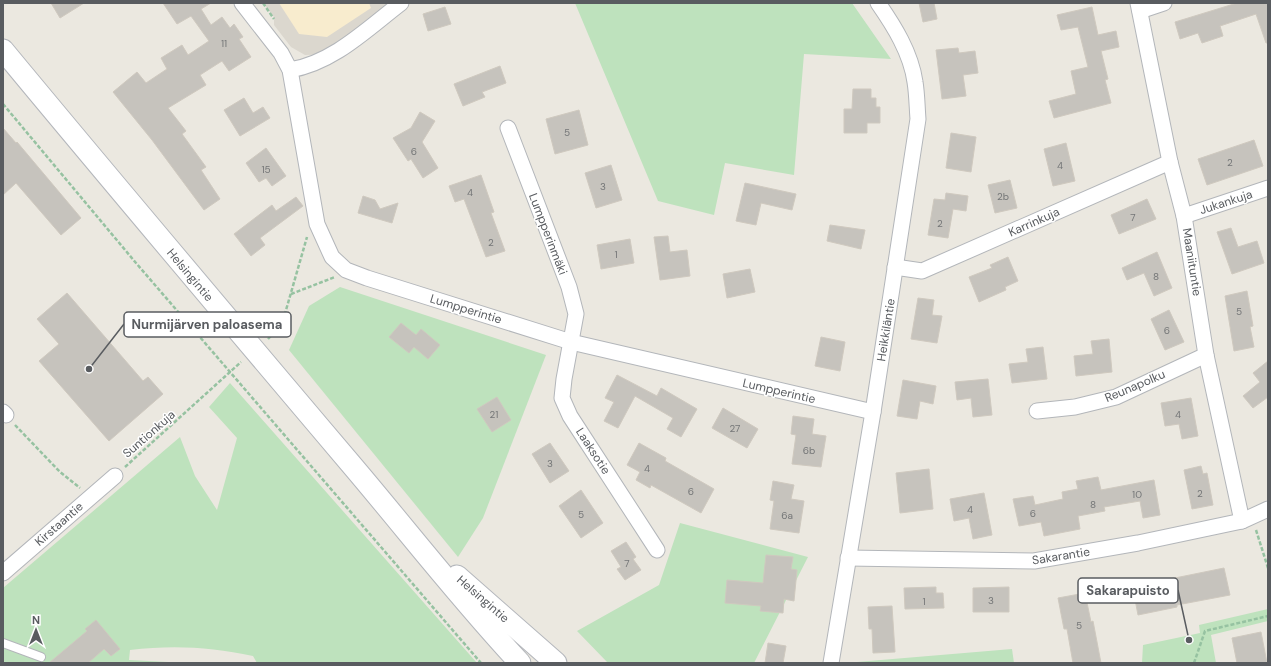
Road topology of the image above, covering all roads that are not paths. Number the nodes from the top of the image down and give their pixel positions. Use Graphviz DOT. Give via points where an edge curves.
graph roads {
  1 [pos="242,3"];
  2 [pos="878,3"];
  3 [pos="1164,3"];
  4 [pos="392,6"];
  5 [pos="1139,7"];
  6 [pos="3,50"];
  7 [pos="290,70"];
  8 [pos="508,128"];
  9 [pos="1170,162"];
  10 [pos="1268,188"];
  11 [pos="1184,216"];
  12 [pos="896,267"];
  13 [pos="571,342"];
  14 [pos="1206,355"];
  15 [pos="1037,411"];
  16 [pos="873,412"];
  17 [pos="115,476"];
  18 [pos="1268,508"];
  19 [pos="1247,519"];
  20 [pos="411,535"];
  21 [pos="657,550"];
  22 [pos="848,558"];
  23 [pos="3,573"];
  24 [pos="3,643"];
  25 [pos="41,657"];
  26 [pos="520,663"];
  27 [pos="556,663"];
  28 [pos="831,663"];
  1 -- 7 [label="street, Lumpperintie" via="281,53"];
  2 -- 12 [label="street, Heikkiläntie" via="893,24 906,52 915,80 918,119"];
  3 -- 5 [label="street"];
  4 -- 7 [label="street" via="334,54 306,67"];
  5 -- 9 [label="street, Maaniituntie"];
  6 -- 20 [label="main road, Helsingintie"];
  7 -- 13 [label="street, Lumpperintie" via="317,224 332,257 346,270 367,278"];
  8 -- 13 [label="street, Lumpperinmäki" via="571,294 576,314"];
  9 -- 11 [label="street, Maaniituntie"];
  9 -- 12 [label="street, Karrinkuja" via="922,270"];
  10 -- 11 [label="street, Jukankuja"];
  11 -- 14 [label="street, Maaniituntie"];
  12 -- 16 [label="street, Heikkiläntie"];
  13 -- 16 [label="street, Lumpperintie"];
  13 -- 21 [label="street, Laaksotie" via="562,398 570,416"];
  14 -- 15 [label="street, Reunapolku" via="1116,397 1075,407"];
  14 -- 19 [label="street, Maaniituntie"];
  16 -- 22 [label="street, Heikkiläntie"];
  17 -- 23 [label="street, Kirstaantie"];
  18 -- 19 [label="street, Sakarantie"];
  19 -- 22 [label="street, Sakarantie" via="1138,543 1034,561"];
  20 -- 26 [label="main road, Helsingintie" via="483,624"];
  20 -- 27 [label="main road, Helsingintie"];
  22 -- 28 [label="street, Heikkiläntie"];
  24 -- 25 [label="lane"];
}
